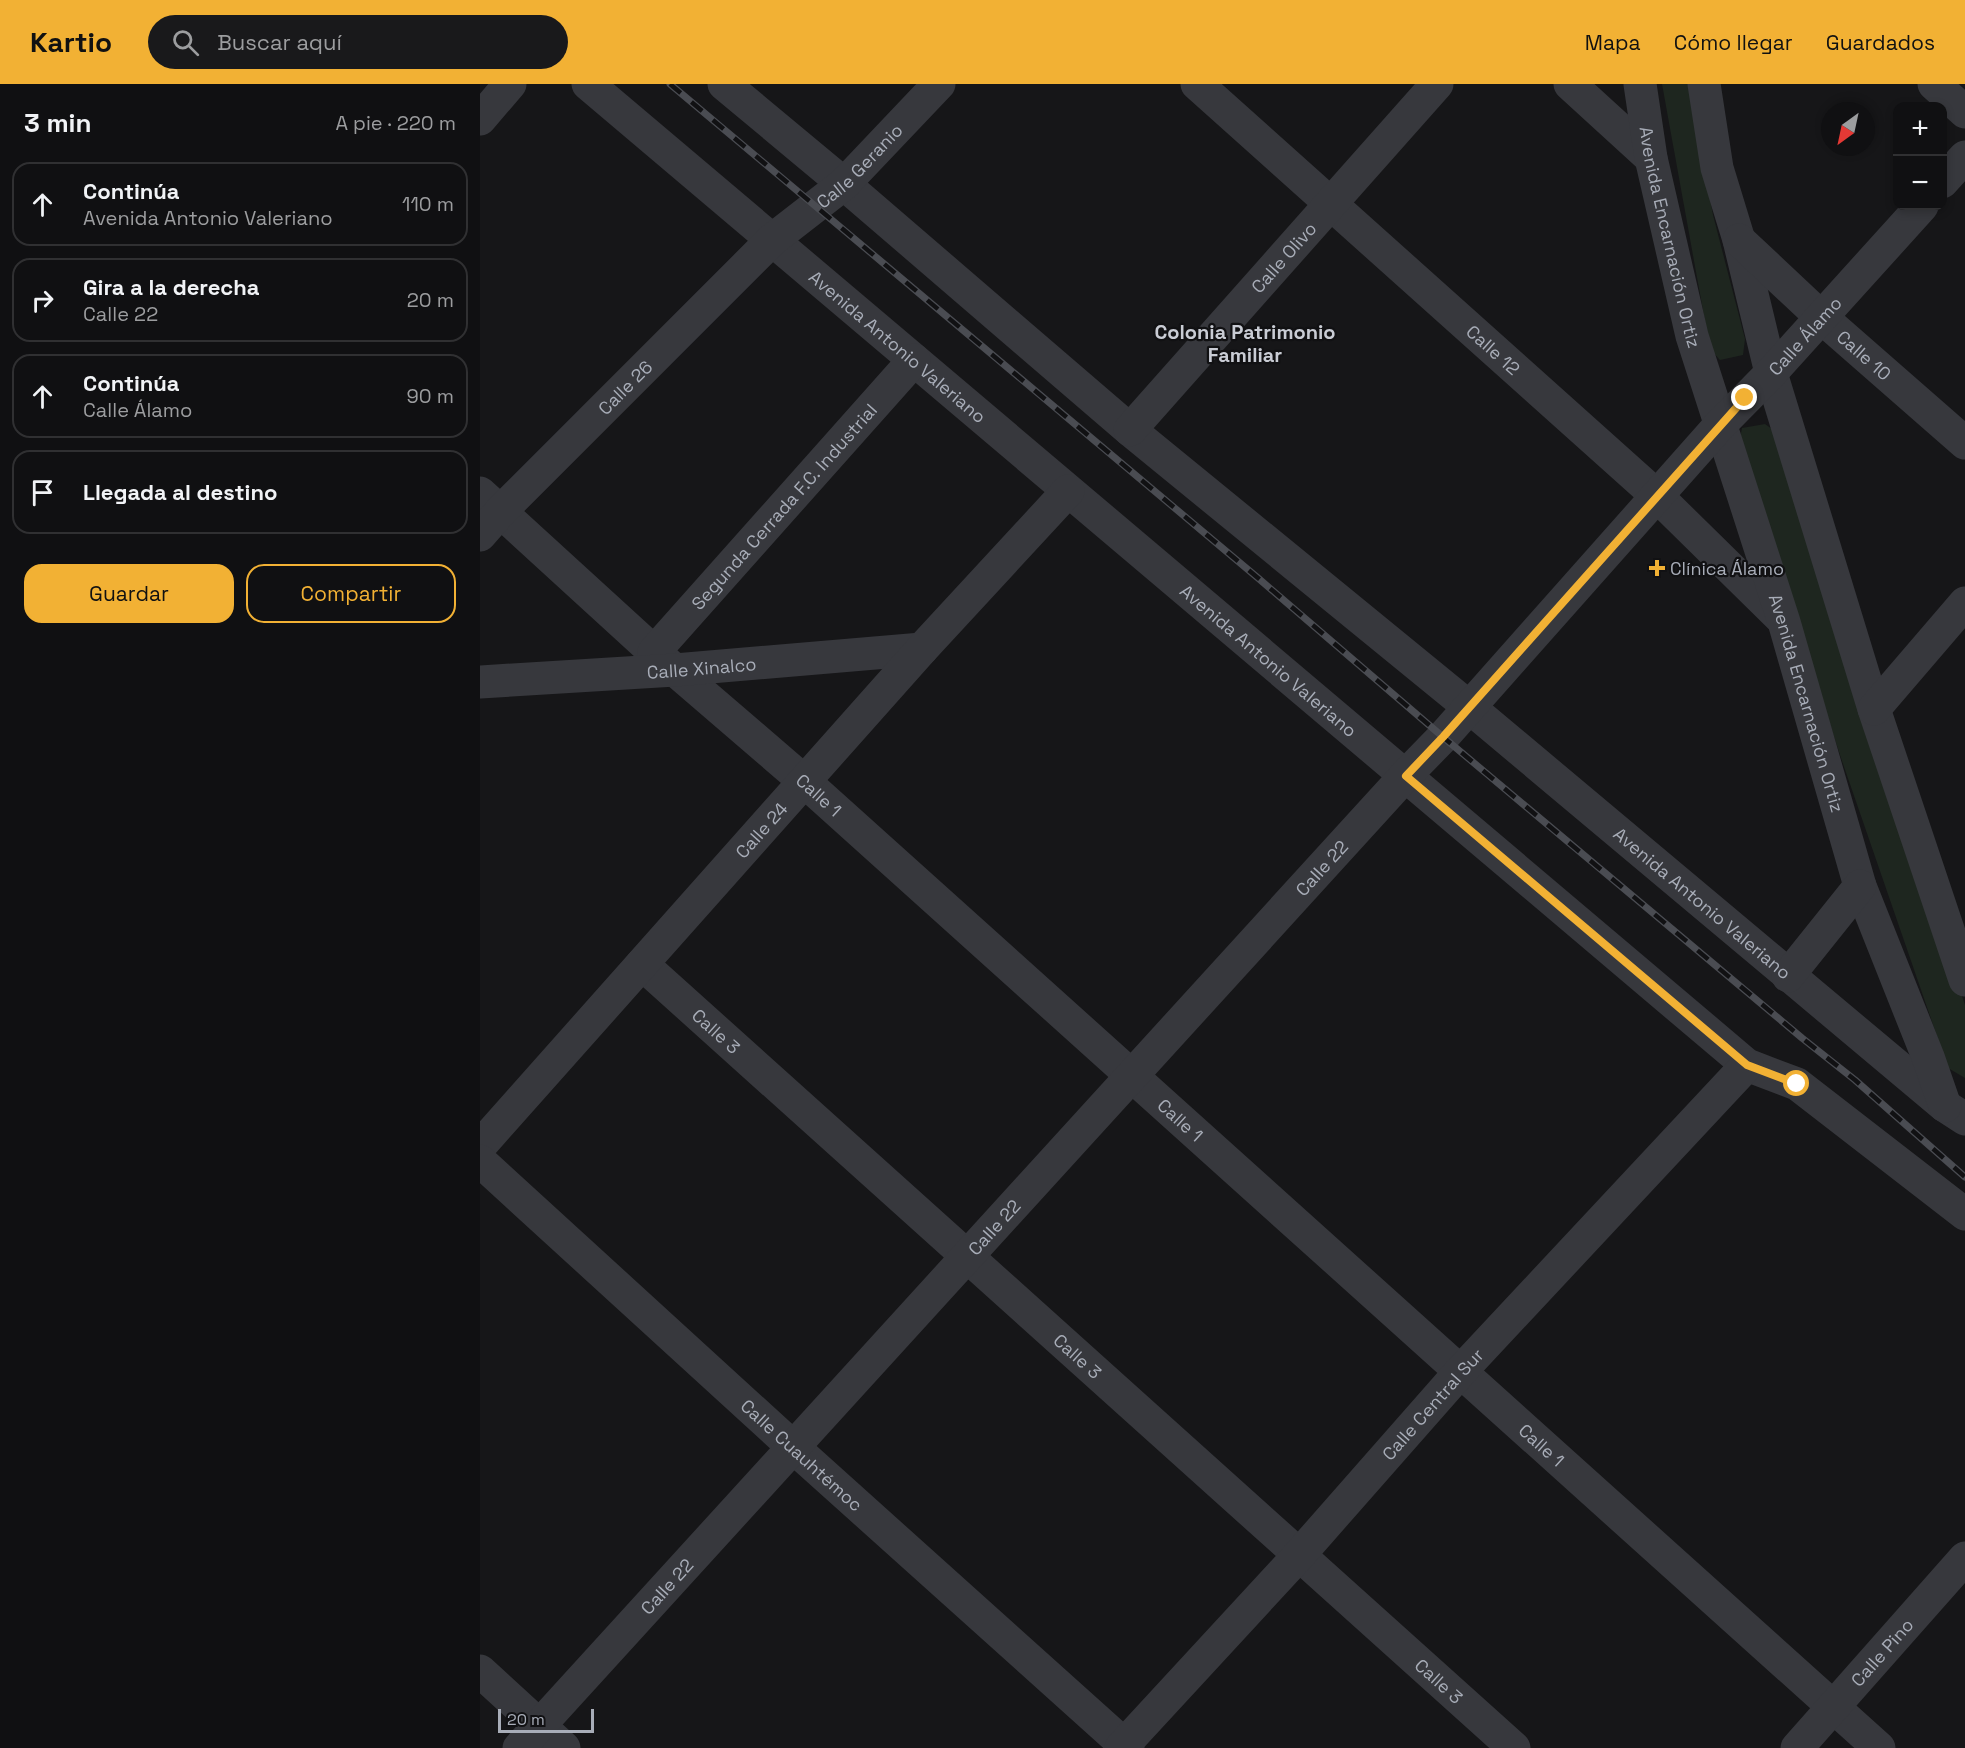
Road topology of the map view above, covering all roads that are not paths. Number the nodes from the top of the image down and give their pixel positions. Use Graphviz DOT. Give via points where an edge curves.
graph roads {
  1 [pos="510,84"];
  2 [pos="588,84"];
  3 [pos="724,84"];
  4 [pos="939,84"];
  5 [pos="1197,84"];
  6 [pos="1437,84"];
  7 [pos="1570,84"];
  8 [pos="1640,84"];
  9 [pos="1704,84"];
  10 [pos="1934,84"];
  11 [pos="1965,112"];
  12 [pos="480,119"];
  13 [pos="1965,157"];
  14 [pos="1651,158"];
  15 [pos="1947,177"];
  16 [pos="844,184"];
  17 [pos="1330,204"];
  18 [pos="1918,210"];
  19 [pos="772,240"];
  20 [pos="1738,240"];
  21 [pos="1821,317"];
  22 [pos="914,360"];
  23 [pos="1771,373"];
  24 [pos="1719,426"];
  25 [pos="1130,430"];
  26 [pos="1965,443"];
  27 [pos="1068,491"];
  28 [pos="1657,496"];
  29 [pos="487,514"];
  30 [pos="1965,603"];
  31 [pos="1784,622"];
  32 [pos="922,649"];
  33 [pos="665,661"];
  34 [pos="480,681"];
  35 [pos="1469,707"];
  36 [pos="1874,709"];
  37 [pos="1406,776"];
  38 [pos="804,781"];
  39 [pos="1860,886"];
  40 [pos="642,964"];
  41 [pos="1788,976"];
  42 [pos="1965,980"];
  43 [pos="1747,1065"];
  44 [pos="1133,1076"];
  45 [pos="1955,1113"];
  46 [pos="480,1146"];
  47 [pos="480,1161"];
  48 [pos="1965,1214"];
  49 [pos="968,1257"];
  50 [pos="1461,1371"];
  51 [pos="793,1447"];
  52 [pos="1300,1554"];
  53 [pos="1965,1558"];
  54 [pos="480,1671"];
  55 [pos="1833,1707"];
  56 [pos="529,1737"];
  57 [pos="1124,1747"];
  58 [pos="564,1748"];
  59 [pos="1514,1748"];
  60 [pos="1797,1748"];
  61 [pos="1880,1748"];
  1 -- 12 [label="street"];
  2 -- 19 [label="street, Avenida Antonio Valeriano"];
  3 -- 16 [label="street, Avenida Antonio Valeriano"];
  4 -- 16 [label="street, Calle Geranio"];
  5 -- 17 [label="street, Calle 12"];
  6 -- 17 [label="street, Calle Olivo"];
  7 -- 14 [label="street"];
  8 -- 14 [label="street, Avenida Encarnación Ortiz"];
  9 -- 20 [label="street" via="1717,168"];
  10 -- 11 [label="street"];
  13 -- 15 [label="street"];
  14 -- 24 [label="street, Avenida Encarnación Ortiz" via="1692,336"];
  16 -- 19 [label="street, Calle Geranio"];
  16 -- 25 [label="street, Avenida Antonio Valeriano"];
  17 -- 25 [label="street, Calle Olivo"];
  17 -- 28 [label="street, Calle 12"];
  18 -- 21 [label="street, Calle Álamo"];
  19 -- 22 [label="street, Avenida Antonio Valeriano"];
  19 -- 29 [label="street, Calle 26"];
  20 -- 21 [label="street, Calle 10"];
  20 -- 23 [label="street"];
  21 -- 23 [label="street, Calle Álamo"];
  21 -- 26 [label="street, Calle 10"];
  22 -- 27 [label="street, Avenida Antonio Valeriano"];
  22 -- 33 [label="street, Segunda Cerrada F.C. Industrial"];
  23 -- 24 [label="street, Calle Álamo"];
  23 -- 36 [label="street"];
  24 -- 28 [label="street, Calle Álamo"];
  24 -- 31 [label="street, Avenida Encarnación Ortiz"];
  25 -- 35 [label="street, Avenida Antonio Valeriano"];
  27 -- 32 [label="street, Calle 24"];
  27 -- 37 [label="street, Avenida Antonio Valeriano"];
  28 -- 31 [label="street, Calle 12"];
  28 -- 35 [label="street, Calle Álamo"];
  29 -- 33 [label="street, Calle 1"];
  30 -- 36 [label="street"];
  31 -- 39 [label="street, Avenida Encarnación Ortiz"];
  32 -- 33 [label="street, Calle Xinalco"];
  32 -- 38 [label="street, Calle 24"];
  33 -- 34 [label="street, Calle Xinalco"];
  33 -- 38 [label="street, Calle 1"];
  35 -- 37 [label="street, Calle 22"];
  35 -- 41 [label="street, Avenida Antonio Valeriano"];
  36 -- 42 [label="street"];
  37 -- 43 [label="street, Avenida Antonio Valeriano"];
  37 -- 44 [label="street, Calle 22"];
  38 -- 40 [label="street, Calle 24"];
  38 -- 44 [label="street, Calle 1"];
  39 -- 41 [label="street"];
  39 -- 45 [label="street, Avenida Encarnación Ortiz" via="1928,1057"];
  40 -- 46 [label="street, Calle 24"];
  40 -- 49 [label="street, Calle 3"];
  41 -- 45 [label="street, Avenida Antonio Valeriano"];
  43 -- 48 [label="street, Avenida Antonio Valeriano" via="1797,1084"];
  43 -- 50 [label="street, Calle Central Sur"];
  44 -- 49 [label="street, Calle 22"];
  44 -- 50 [label="street, Calle 1"];
  47 -- 51 [label="street, Calle Cuauhtémoc"];
  49 -- 51 [label="street, Calle 22"];
  49 -- 52 [label="street, Calle 3"];
  50 -- 52 [label="street, Calle Central Sur"];
  50 -- 55 [label="street, Calle 1"];
  51 -- 56 [label="street, Calle 22"];
  51 -- 57 [label="street, Calle Cuauhtémoc"];
  52 -- 57 [label="street, Calle Central Sur"];
  52 -- 59 [label="street, Calle 3"];
  53 -- 55 [label="street, Calle Pino"];
  54 -- 56 [label="street"];
  55 -- 60 [label="street, Calle Pino"];
  55 -- 61 [label="street, Calle 1"];
  56 -- 58 [label="street"];
}
